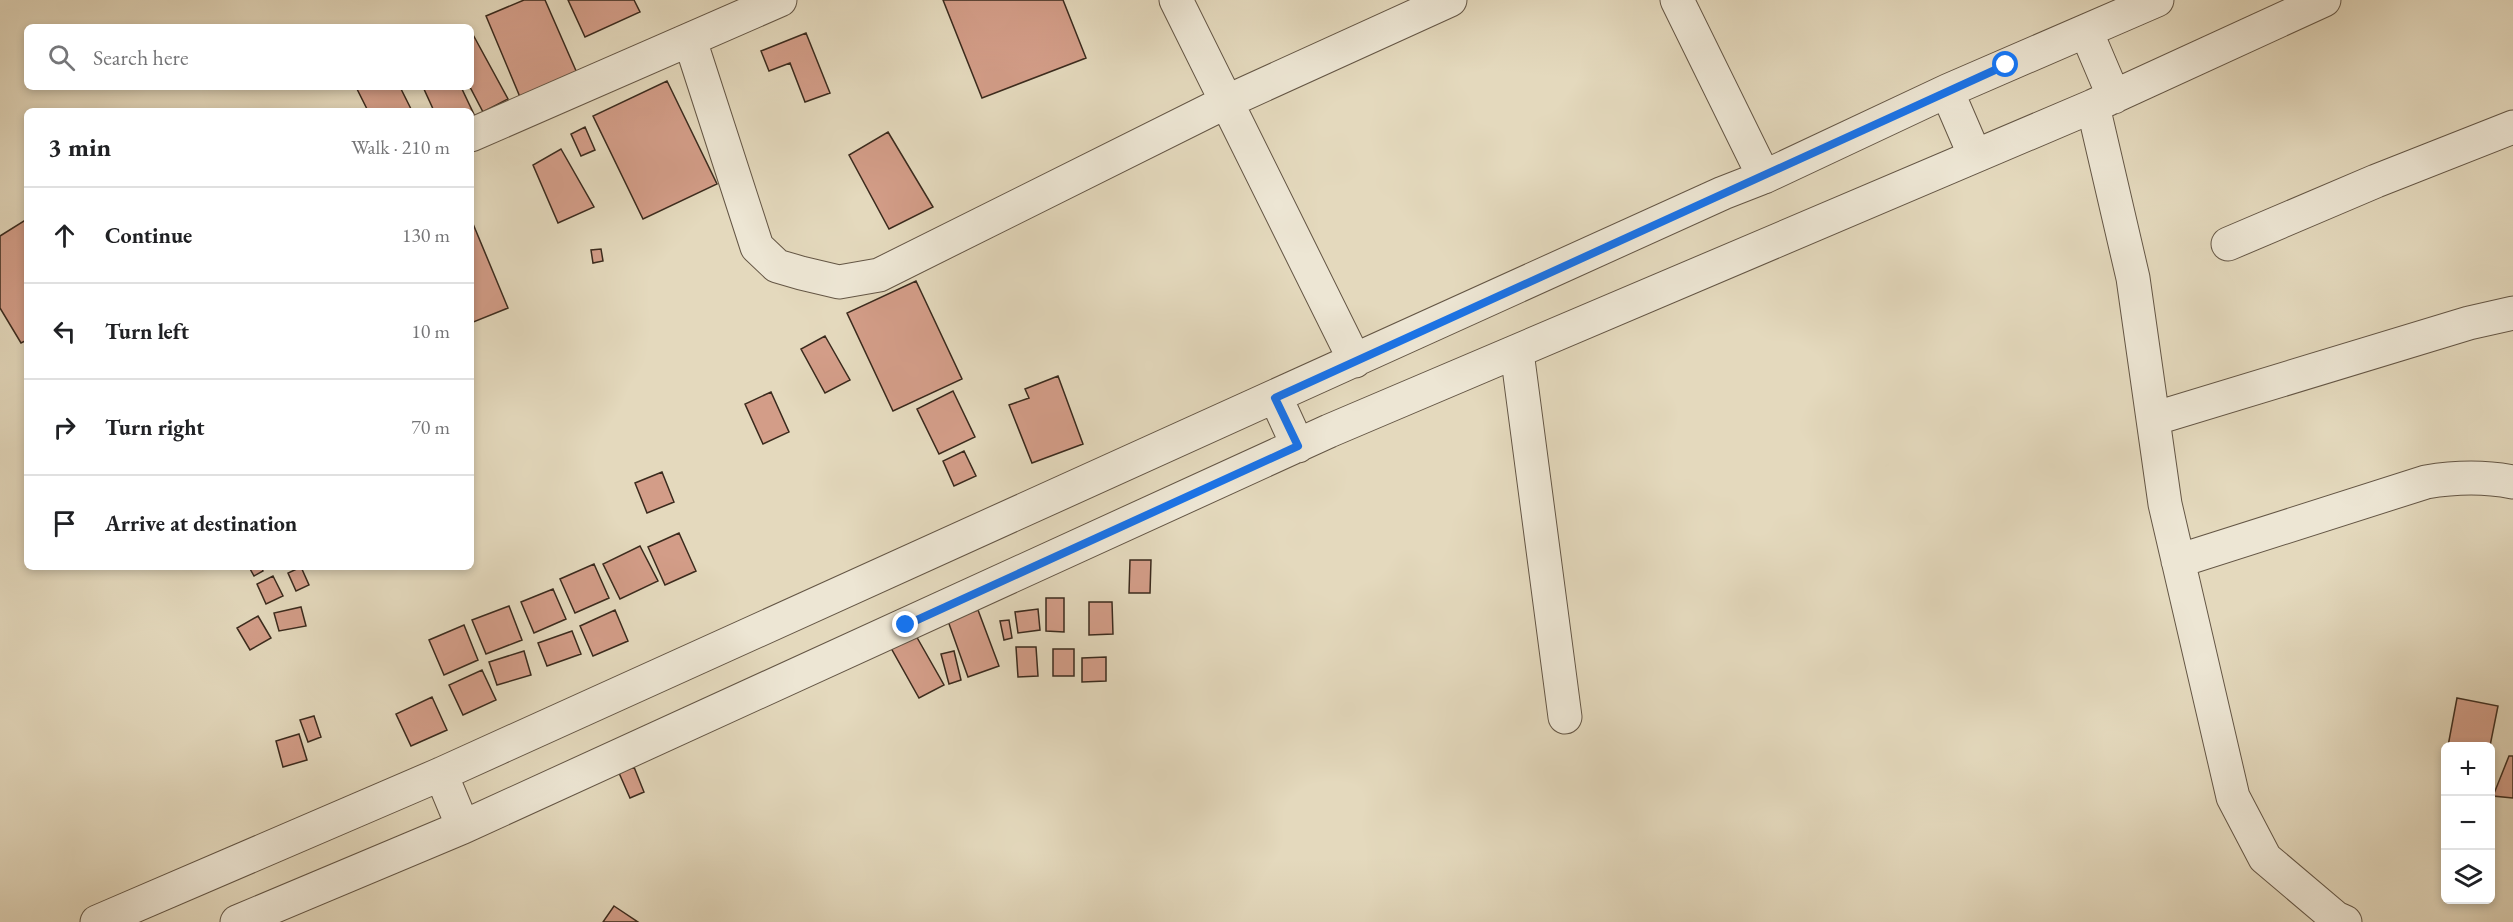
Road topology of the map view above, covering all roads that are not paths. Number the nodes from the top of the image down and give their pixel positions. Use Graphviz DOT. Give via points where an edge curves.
graph roads {
  1 [pos="780,0"];
  2 [pos="1176,0"];
  3 [pos="1450,0"];
  4 [pos="1677,0"];
  5 [pos="2157,0"];
  6 [pos="2324,0"];
  7 [pos="690,39"];
  8 [pos="2089,39"];
  9 [pos="2104,94"];
  10 [pos="1950,100"];
  11 [pos="1226,102"];
  12 [pos="2513,127"];
  13 [pos="474,134"];
  14 [pos="1972,149"];
  15 [pos="1764,177"];
  16 [pos="2228,244"];
  17 [pos="2513,313"];
  18 [pos="1517,352"];
  19 [pos="1355,362"];
  20 [pos="2153,419"];
  21 [pos="1286,421"];
  22 [pos="2513,482"];
  23 [pos="2178,561"];
  24 [pos="1565,717"];
  25 [pos="444,779"];
  26 [pos="461,822"];
  27 [pos="97,922"];
  28 [pos="237,922"];
  29 [pos="2345,922"];
  1 -- 7 [label="street"];
  2 -- 11 [label="street"];
  3 -- 11 [label="street"];
  4 -- 15 [label="street"];
  5 -- 8 [label="street"];
  6 -- 9 [label="street"];
  7 -- 11 [label="street" via="757,247 777,266 839,282 879,275"];
  7 -- 13 [label="street"];
  8 -- 9 [label="street"];
  8 -- 10 [label="street"];
  9 -- 14 [label="street"];
  9 -- 20 [label="street"];
  10 -- 14 [label="street"];
  10 -- 15 [label="street"];
  11 -- 19 [label="street"];
  12 -- 16 [label="street"];
  14 -- 18 [label="street"];
  15 -- 19 [label="street"];
  17 -- 20 [label="street"];
  18 -- 21 [label="street"];
  18 -- 24 [label="street"];
  19 -- 21 [label="street"];
  20 -- 23 [label="street"];
  21 -- 25 [label="street"];
  21 -- 26 [label="street"];
  22 -- 23 [label="street" via="2458,477 2426,483"];
  23 -- 29 [label="street" via="2233,798 2265,858"];
  25 -- 26 [label="street"];
  25 -- 27 [label="street"];
  26 -- 28 [label="street"];
}
